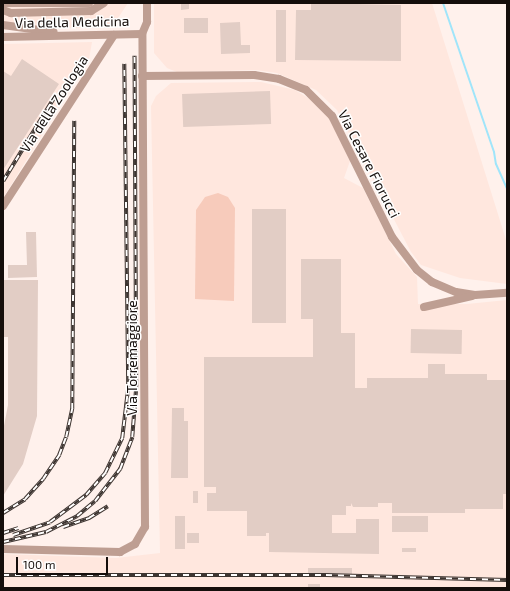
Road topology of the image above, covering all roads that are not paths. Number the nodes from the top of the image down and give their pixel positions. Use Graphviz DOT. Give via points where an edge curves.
graph roads {
  1 [pos="3,3"];
  2 [pos="90,3"];
  3 [pos="104,3"];
  4 [pos="147,3"];
  5 [pos="3,10"];
  6 [pos="3,25"];
  7 [pos="142,34"];
  8 [pos="114,35"];
  9 [pos="68,36"];
  10 [pos="3,37"];
  11 [pos="142,76"];
  12 [pos="3,206"];
  13 [pos="507,293"];
  14 [pos="477,295"];
  15 [pos="424,307"];
  16 [pos="3,549"];
  1 -- 2 [label="street"];
  3 -- 5 [label="street" via="90,11 11,13"];
  4 -- 7 [label="street, Via Torremaggiore" via="147,22"];
  6 -- 9 [label="street"];
  7 -- 8 [label="street, Via della Medicina"];
  7 -- 11 [label="street, Via Torremaggiore"];
  8 -- 9 [label="street, Via della Medicina"];
  8 -- 12 [label="street, Via della Zoologia"];
  9 -- 10 [label="street, Via della Medicina"];
  11 -- 14 [label="street, Via Cesare Fiorucci" via="254,75 279,79 306,90 332,116 392,237 409,261 424,277 439,286"];
  11 -- 16 [label="street, Via Torremaggiore" via="145,527 135,544 117,552"];
  13 -- 14 [label="street, Via Cesare Fiorucci"];
  14 -- 15 [label="street" via="456,302"];
}
